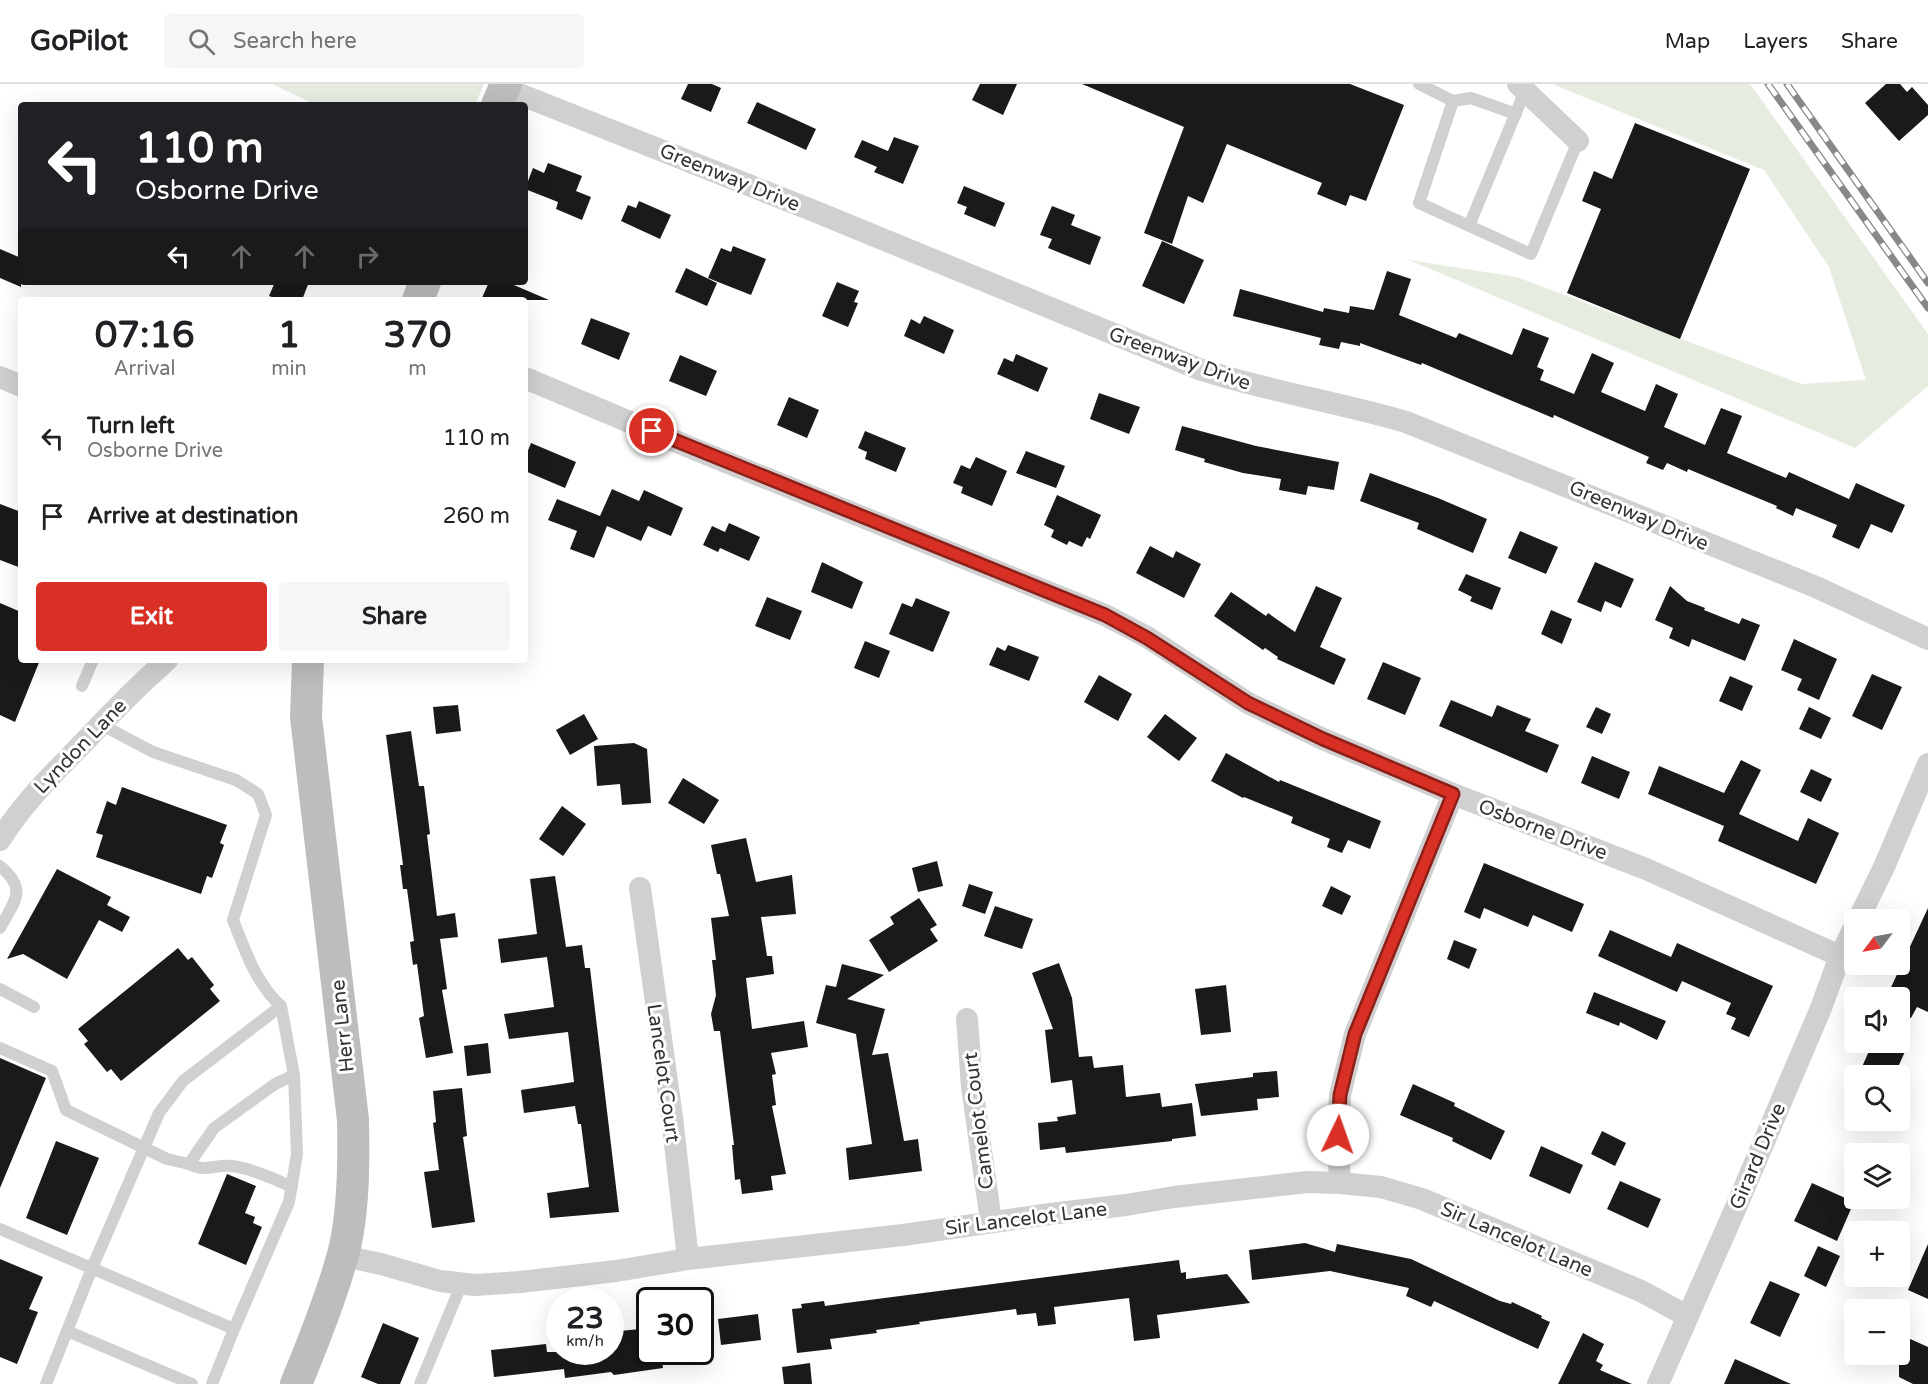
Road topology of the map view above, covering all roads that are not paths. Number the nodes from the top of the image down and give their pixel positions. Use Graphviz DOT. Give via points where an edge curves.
graph roads {
  1 [pos="1419,84"];
  2 [pos="1522,87"];
  3 [pos="502,92"];
  4 [pos="1453,101"];
  5 [pos="1516,114"];
  6 [pos="1578,141"];
  7 [pos="1469,226"];
  8 [pos="0,377"];
  9 [pos="528,379"];
  10 [pos="18,385"];
  11 [pos="1928,639"];
  12 [pos="92,663"];
  13 [pos="164,663"];
  14 [pos="308,663"];
  15 [pos="82,686"];
  16 [pos="100,724"];
  17 [pos="1928,764"];
  18 [pos="1453,794"];
  19 [pos="0,840"];
  20 [pos="0,866"];
  21 [pos="640,888"];
  22 [pos="1863,909"];
  23 [pos="0,928"];
  24 [pos="1844,948"];
  25 [pos="1840,956"];
  26 [pos="0,989"];
  27 [pos="281,1006"];
  28 [pos="34,1007"];
  29 [pos="967,1019"];
  30 [pos="0,1048"];
  31 [pos="294,1075"];
  32 [pos="144,1147"];
  33 [pos="189,1164"];
  34 [pos="1340,1183"];
  35 [pos="292,1186"];
  36 [pos="991,1221"];
  37 [pos="0,1229"];
  38 [pos="343,1256"];
  39 [pos="688,1260"];
  40 [pos="92,1268"];
  41 [pos="462,1283"];
  42 [pos="1687,1316"];
  43 [pos="234,1329"];
  44 [pos="67,1331"];
  45 [pos="46,1384"];
  46 [pos="192,1384"];
  47 [pos="212,1384"];
  48 [pos="296,1384"];
  49 [pos="420,1384"];
  50 [pos="1658,1384"];
  1 -- 4 [label="lane"];
  2 -- 5 [label="lane"];
  2 -- 6 [label="street"];
  3 -- 11 [label="street, Greenway Drive" via="814,211 1199,369 1367,410 1416,426 1816,587"];
  4 -- 5 [label="lane" via="1471,98"];
  4 -- 7 [label="lane" via="1419,203"];
  5 -- 7 [label="lane"];
  6 -- 7 [label="lane" via="1531,254"];
  8 -- 10 [label="street"];
  9 -- 18 [label="street, Osborne Drive" via="1105,615 1248,703"];
  12 -- 15 [label="lane"];
  13 -- 16 [label="street, Lyndon Lane"];
  14 -- 38 [label="main road, Herr Lane" via="306,717 353,1120 354,1156"];
  16 -- 19 [label="street, Lyndon Lane" via="31,797"];
  16 -- 27 [label="lane" via="153,752 237,780 258,794 266,815 233,920 254,971"];
  17 -- 22 [label="street"];
  18 -- 25 [label="street, Osborne Drive" via="1646,869"];
  18 -- 34 [label="street" via="1355,1034 1340,1095"];
  20 -- 23 [label="lane" via="14,877 17,896"];
  21 -- 39 [label="street, Lancelot Court"];
  24 -- 25 [label="street, Girard Drive"];
  25 -- 42 [label="street, Girard Drive"];
  26 -- 28 [label="lane"];
  27 -- 31 [label="lane"];
  27 -- 32 [label="lane" via="183,1081 159,1113"];
  29 -- 36 [label="street, Camelot Court" via="972,1087"];
  30 -- 32 [label="lane" via="52,1071 66,1110"];
  31 -- 33 [label="lane" via="274,1084 214,1128"];
  31 -- 35 [label="lane" via="297,1154"];
  32 -- 33 [label="lane" via="167,1159"];
  32 -- 40 [label="lane"];
  33 -- 35 [label="lane" via="201,1169 232,1166"];
  34 -- 36 [label="street, Sir Lancelot Lane" via="1307,1182"];
  34 -- 42 [label="street, Sir Lancelot Lane" via="1381,1187 1432,1202 1641,1291"];
  35 -- 43 [label="lane" via="289,1202"];
  36 -- 39 [label="street, Sir Lancelot Lane"];
  37 -- 40 [label="lane"];
  38 -- 41 [label="street, Sir Lancelot Lane"];
  38 -- 48 [label="main road, Herr Lane"];
  39 -- 41 [label="street, Sir Lancelot Lane" via="520,1282"];
  40 -- 43 [label="lane"];
  40 -- 44 [label="lane"];
  41 -- 49 [label="lane"];
  42 -- 50 [label="street, Girard Drive"];
  43 -- 47 [label="lane"];
  44 -- 45 [label="lane"];
  44 -- 46 [label="lane"];
}
